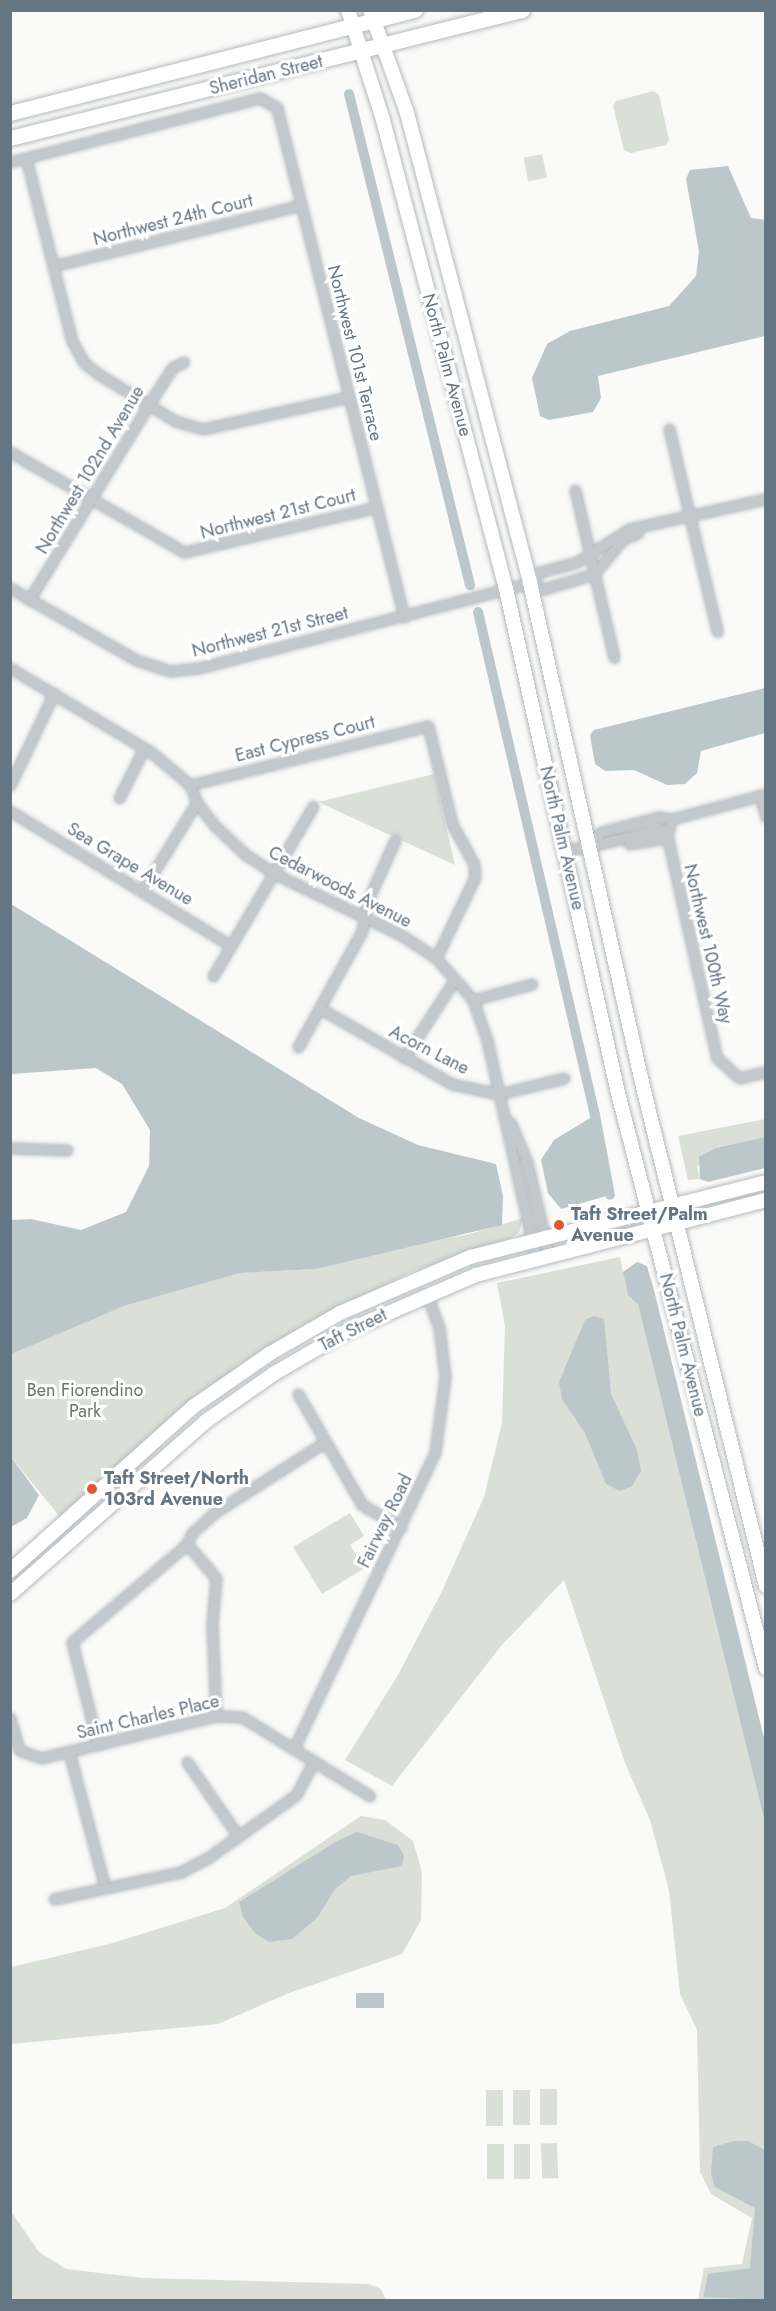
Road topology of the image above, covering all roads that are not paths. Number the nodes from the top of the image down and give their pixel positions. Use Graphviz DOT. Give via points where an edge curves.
graph roads {
  1 [pos="415,10"];
  2 [pos="522,10"];
  3 [pos="372,16"];
  4 [pos="350,18"];
  5 [pos="385,44"];
  6 [pos="361,51"];
  7 [pos="10,112"];
  8 [pos="10,138"];
  9 [pos="26,158"];
  10 [pos="10,162"];
  11 [pos="301,205"];
  12 [pos="53,266"];
  13 [pos="184,362"];
  14 [pos="349,396"];
  15 [pos="148,404"];
  16 [pos="669,429"];
  17 [pos="10,452"];
  18 [pos="575,490"];
  19 [pos="765,499"];
  20 [pos="92,501"];
  21 [pos="377,507"];
  22 [pos="688,519"];
  23 [pos="655,526"];
  24 [pos="590,555"];
  25 [pos="573,563"];
  26 [pos="594,574"];
  27 [pos="578,580"];
  28 [pos="530,583"];
  29 [pos="10,588"];
  30 [pos="506,589"];
  31 [pos="29,600"];
  32 [pos="404,617"];
  33 [pos="717,631"];
  34 [pos="614,658"];
  35 [pos="10,668"];
  36 [pos="54,693"];
  37 [pos="144,748"];
  38 [pos="10,785"];
  39 [pos="190,785"];
  40 [pos="763,794"];
  41 [pos="119,798"];
  42 [pos="196,802"];
  43 [pos="313,806"];
  44 [pos="10,811"];
  45 [pos="765,817"];
  46 [pos="672,819"];
  47 [pos="668,834"];
  48 [pos="395,840"];
  49 [pos="589,844"];
  50 [pos="565,851"];
  51 [pos="275,874"];
  52 [pos="142,891"];
  53 [pos="363,919"];
  54 [pos="231,946"];
  55 [pos="436,958"];
  56 [pos="213,976"];
  57 [pos="453,982"];
  58 [pos="532,984"];
  59 [pos="473,1000"];
  60 [pos="321,1009"];
  61 [pos="298,1047"];
  62 [pos="404,1058"];
  63 [pos="765,1072"];
  64 [pos="564,1078"];
  65 [pos="499,1094"];
  66 [pos="504,1118"];
  67 [pos="10,1148"];
  68 [pos="67,1150"];
  69 [pos="765,1182"];
  70 [pos="765,1200"];
  71 [pos="672,1205"];
  72 [pos="648,1211"];
  73 [pos="676,1224"];
  74 [pos="653,1230"];
  75 [pos="546,1237"];
  76 [pos="531,1240"];
  77 [pos="543,1257"];
  78 [pos="427,1295"];
  79 [pos="298,1394"];
  80 [pos="325,1442"];
  81 [pos="400,1527"];
  82 [pos="187,1544"];
  83 [pos="10,1571"];
  84 [pos="765,1587"];
  85 [pos="747,1593"];
  86 [pos="10,1594"];
  87 [pos="765,1668"];
  88 [pos="216,1716"];
  89 [pos="10,1718"];
  90 [pos="98,1745"];
  91 [pos="294,1748"];
  92 [pos="69,1752"];
  93 [pos="314,1761"];
  94 [pos="187,1762"];
  95 [pos="370,1796"];
  96 [pos="239,1837"];
  97 [pos="105,1887"];
  98 [pos="54,1899"];
  1 -- 3 [label="main road, Sheridan Street"];
  2 -- 5 [label="main road, Sheridan Street"];
  3 -- 4 [label="main road, Sheridan Street"];
  3 -- 5 [label="main road, North Palm Avenue"];
  4 -- 6 [label="main road, North Palm Avenue"];
  4 -- 7 [label="main road, Sheridan Street"];
  5 -- 6 [label="main road, Sheridan Street"];
  5 -- 28 [label="main road, North Palm Avenue" via="407,113"];
  6 -- 8 [label="main road, Sheridan Street"];
  6 -- 30 [label="main road, North Palm Avenue" via="386,131"];
  9 -- 10 [label="street"];
  9 -- 11 [label="street, Northwest 101st Terrace" via="260,98 277,108"];
  9 -- 12 [label="street"];
  11 -- 12 [label="street, Northwest 24th Court"];
  11 -- 14 [label="street, Northwest 101st Terrace"];
  12 -- 15 [label="street" via="72,341 84,363"];
  13 -- 15 [label="street, Northwest 102nd Avenue" via="172,368"];
  14 -- 15 [label="street" via="203,429 175,421"];
  14 -- 21 [label="street, Northwest 101st Terrace"];
  15 -- 20 [label="street, Northwest 102nd Avenue"];
  16 -- 22 [label="street"];
  17 -- 20 [label="street, Northwest 21st Court"];
  18 -- 24 [label="street"];
  19 -- 22 [label="street, Northwest 21st Street"];
  20 -- 21 [label="street, Northwest 21st Court" via="184,552"];
  20 -- 31 [label="street, Northwest 102nd Avenue"];
  21 -- 32 [label="street, Northwest 101st Terrace"];
  22 -- 23 [label="street, Northwest 21st Street"];
  22 -- 33 [label="street"];
  23 -- 24 [label="street, Northwest 21st Street" via="629,529"];
  23 -- 26 [label="street, Northwest 21st Street" via="623,539"];
  24 -- 25 [label="street, Northwest 21st Street"];
  24 -- 26 [label="street"];
  25 -- 27 [label="street"];
  25 -- 28 [label="street, Northwest 21st Street" via="540,572"];
  26 -- 27 [label="street, Northwest 21st Street"];
  26 -- 34 [label="street"];
  27 -- 28 [label="street, Northwest 21st Street" via="544,589"];
  28 -- 30 [label="street, Northwest 21st Street"];
  28 -- 49 [label="main road, North Palm Avenue"];
  29 -- 31 [label="street, Northwest 21st Street"];
  30 -- 32 [label="street, Northwest 21st Street"];
  30 -- 50 [label="main road, North Palm Avenue"];
  31 -- 32 [label="street, Northwest 21st Street" via="136,660 170,671 199,668"];
  35 -- 36 [label="street"];
  36 -- 37 [label="street"];
  36 -- 38 [label="street"];
  37 -- 39 [label="street"];
  37 -- 41 [label="street"];
  39 -- 42 [label="street, Cedarwoods Avenue"];
  39 -- 55 [label="street, East Cypress Court" via="428,726 452,824 474,864 475,877"];
  40 -- 45 [label="street"];
  40 -- 46 [label="street"];
  42 -- 51 [label="street, Cedarwoods Avenue" via="228,838"];
  42 -- 52 [label="street"];
  43 -- 51 [label="street"];
  44 -- 52 [label="street, Sea Grape Avenue"];
  46 -- 47 [label="street"];
  46 -- 49 [label="street" via="658,817 601,832"];
  47 -- 49 [label="street" via="625,844"];
  47 -- 63 [label="street, Northwest 100th Way" via="717,1058 739,1078"];
  48 -- 53 [label="street"];
  49 -- 50 [label="street"];
  49 -- 71 [label="main road, North Palm Avenue"];
  50 -- 72 [label="main road, North Palm Avenue"];
  51 -- 53 [label="street, Cedarwoods Avenue"];
  51 -- 54 [label="street"];
  52 -- 54 [label="street, Sea Grape Avenue"];
  53 -- 55 [label="street, Cedarwoods Avenue" via="400,935"];
  53 -- 60 [label="street" via="362,931"];
  54 -- 56 [label="street"];
  55 -- 57 [label="street, Cedarwoods Avenue"];
  57 -- 59 [label="street, Cedarwoods Avenue"];
  57 -- 62 [label="street"];
  58 -- 59 [label="street"];
  59 -- 65 [label="street, Cedarwoods Avenue"];
  60 -- 61 [label="street"];
  60 -- 62 [label="street, Acorn Lane"];
  62 -- 65 [label="street, Acorn Lane" via="452,1084"];
  64 -- 65 [label="street, Acorn Lane"];
  65 -- 66 [label="street, Cedarwoods Avenue"];
  66 -- 75 [label="street, Cedarwoods Avenue" via="512,1124 527,1162"];
  66 -- 76 [label="street, Cedarwoods Avenue"];
  67 -- 68 [label="street"];
  69 -- 71 [label="main road, Taft Street"];
  70 -- 73 [label="main road, Taft Street"];
  71 -- 72 [label="main road, Taft Street"];
  71 -- 73 [label="main road, North Palm Avenue"];
  72 -- 74 [label="main road, North Palm Avenue"];
  72 -- 75 [label="main road, Taft Street"];
  73 -- 74 [label="main road, Taft Street"];
  73 -- 84 [label="main road, North Palm Avenue"];
  74 -- 77 [label="main road, Taft Street"];
  74 -- 85 [label="main road, North Palm Avenue"];
  75 -- 76 [label="main road, Taft Street"];
  75 -- 77 [label="street, Cedarwoods Avenue"];
  76 -- 77 [label="street, Cedarwoods Avenue"];
  76 -- 83 [label="main road, Taft Street" via="470,1257 414,1279 340,1313 264,1356 194,1406"];
  77 -- 78 [label="main road, Taft Street" via="476,1275"];
  78 -- 81 [label="street, Fairway Road" via="439,1327 443,1357 442,1408 435,1452"];
  78 -- 86 [label="main road, Taft Street" via="349,1330 274,1372 206,1422"];
  79 -- 80 [label="street"];
  80 -- 81 [label="street" via="362,1505"];
  80 -- 82 [label="street" via="214,1513 192,1533"];
  81 -- 91 [label="street, Fairway Road"];
  82 -- 88 [label="street" via="216,1578 212,1624"];
  82 -- 90 [label="street" via="72,1642"];
  84 -- 85 [label="street"];
  85 -- 87 [label="main road, North Palm Avenue"];
  88 -- 90 [label="street, Saint Charles Place"];
  88 -- 91 [label="street, Saint Charles Place" via="242,1717"];
  89 -- 92 [label="street, Saint Charles Place" via="19,1750 25,1755 41,1758"];
  90 -- 92 [label="street, Saint Charles Place"];
  91 -- 93 [label="street, Saint Charles Place"];
  92 -- 97 [label="street"];
  93 -- 95 [label="street, Saint Charles Place"];
  93 -- 96 [label="street" via="296,1795"];
  94 -- 96 [label="street"];
  96 -- 97 [label="street" via="181,1872"];
  97 -- 98 [label="street"];
}
